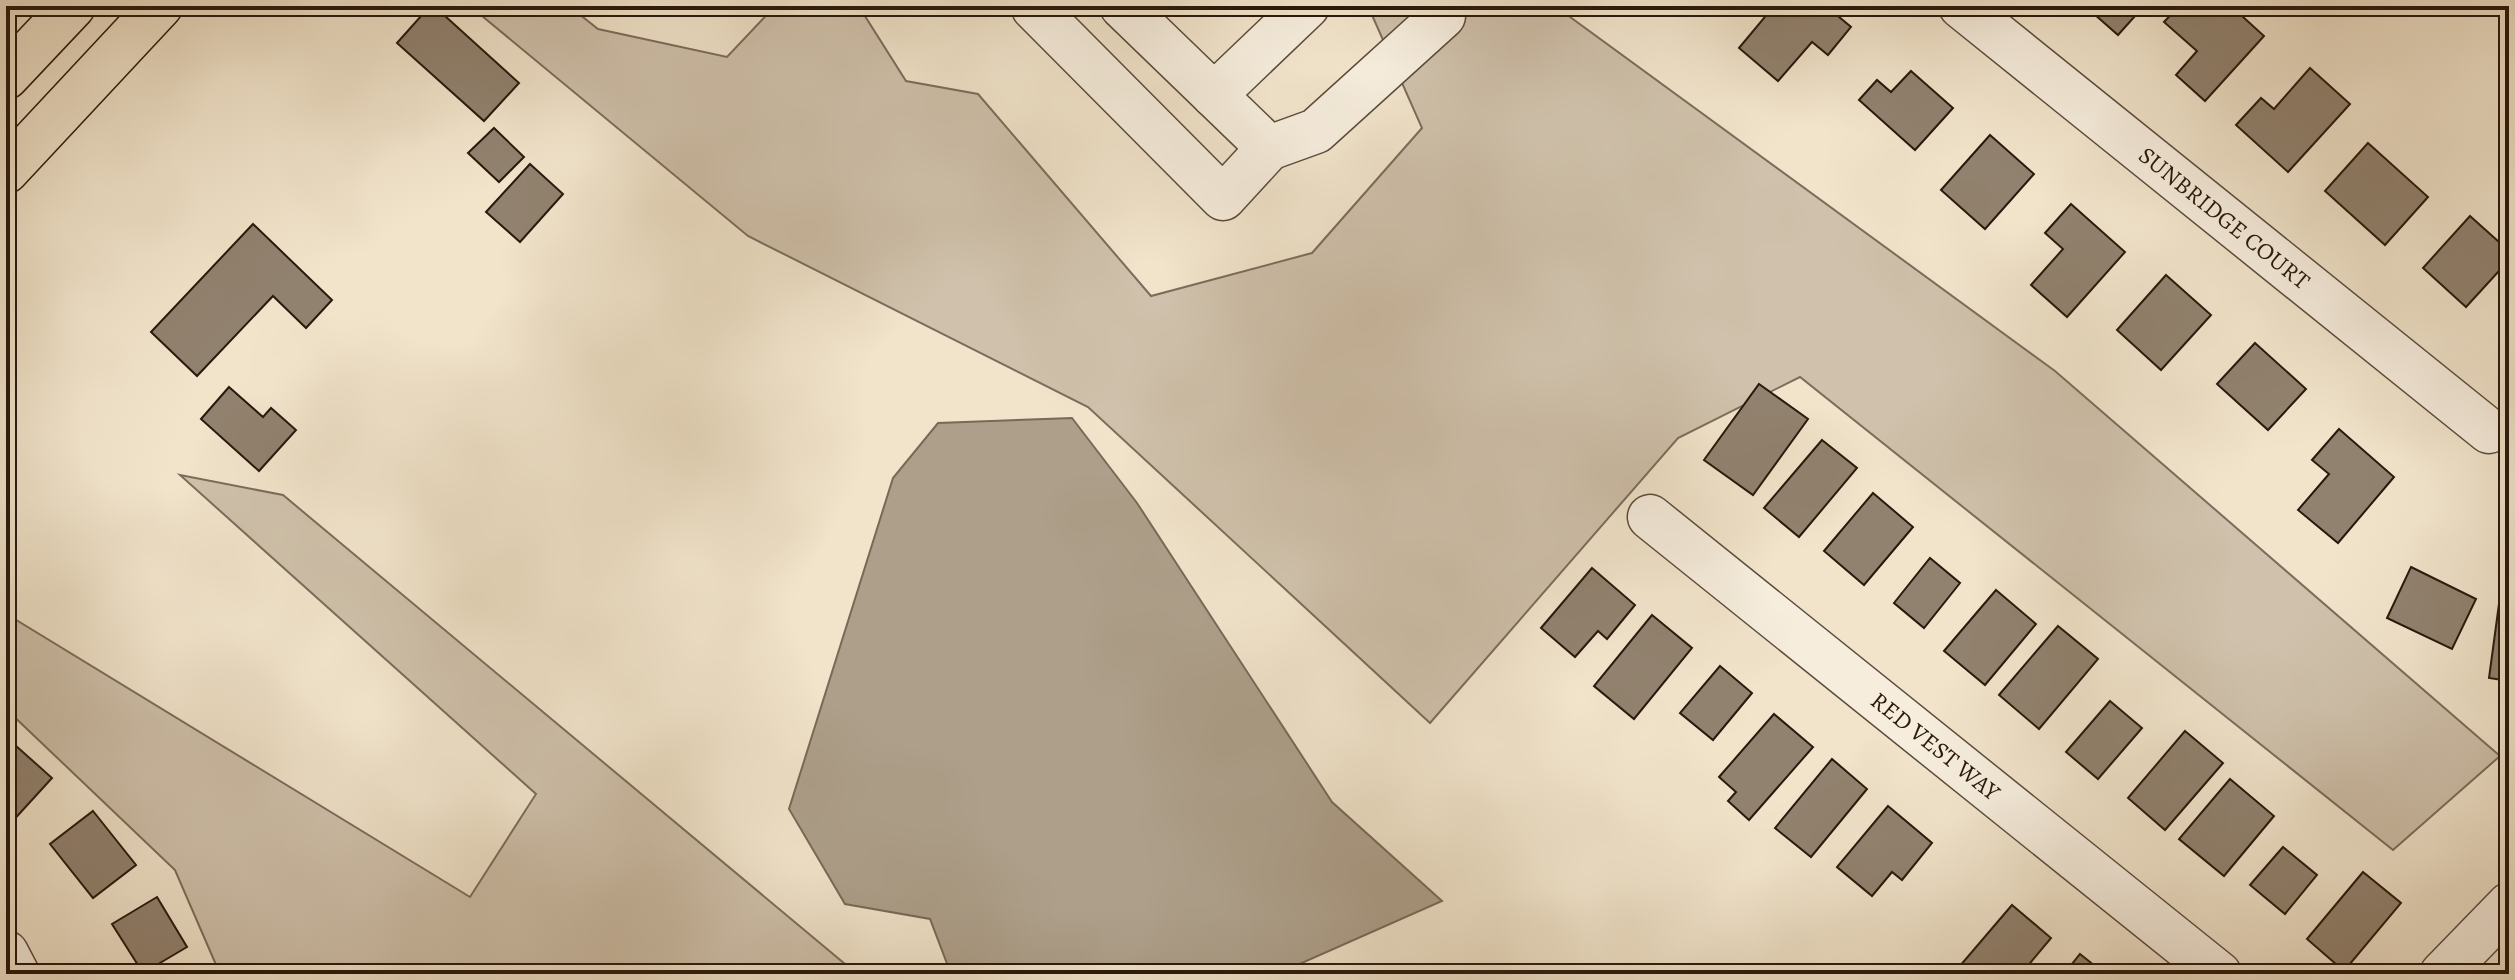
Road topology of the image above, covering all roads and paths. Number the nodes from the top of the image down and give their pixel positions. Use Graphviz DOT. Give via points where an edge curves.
graph roads {
  1 [pos="73,6"];
  2 [pos="160,6"];
  3 [pos="1035,6"];
  4 [pos="1122,6"];
  5 [pos="1307,6"];
  6 [pos="1961,6"];
  7 [pos="1443,16"];
  8 [pos="6,77"];
  9 [pos="1214,95"];
  10 [pos="1269,148"];
  11 [pos="6,171"];
  12 [pos="2489,431"];
  13 [pos="1650,517"];
  14 [pos="2509,905"];
  15 [pos="6,953"];
  16 [pos="17,974"];
  17 [pos="2219,974"];
  18 [pos="2442,974"];
  1 -- 8 [label="main road"];
  2 -- 11 [label="main road"];
  3 -- 10 [label="street" via="1223,198"];
  4 -- 9 [label="street"];
  5 -- 9 [label="street"];
  6 -- 12 [label="street, SUNBRIDGE COURT"];
  7 -- 10 [label="street" via="1316,131"];
  9 -- 10 [label="street"];
  13 -- 17 [label="street, RED VEST WAY"];
  14 -- 18 [label="street"];
  15 -- 16 [label="street"];
}
